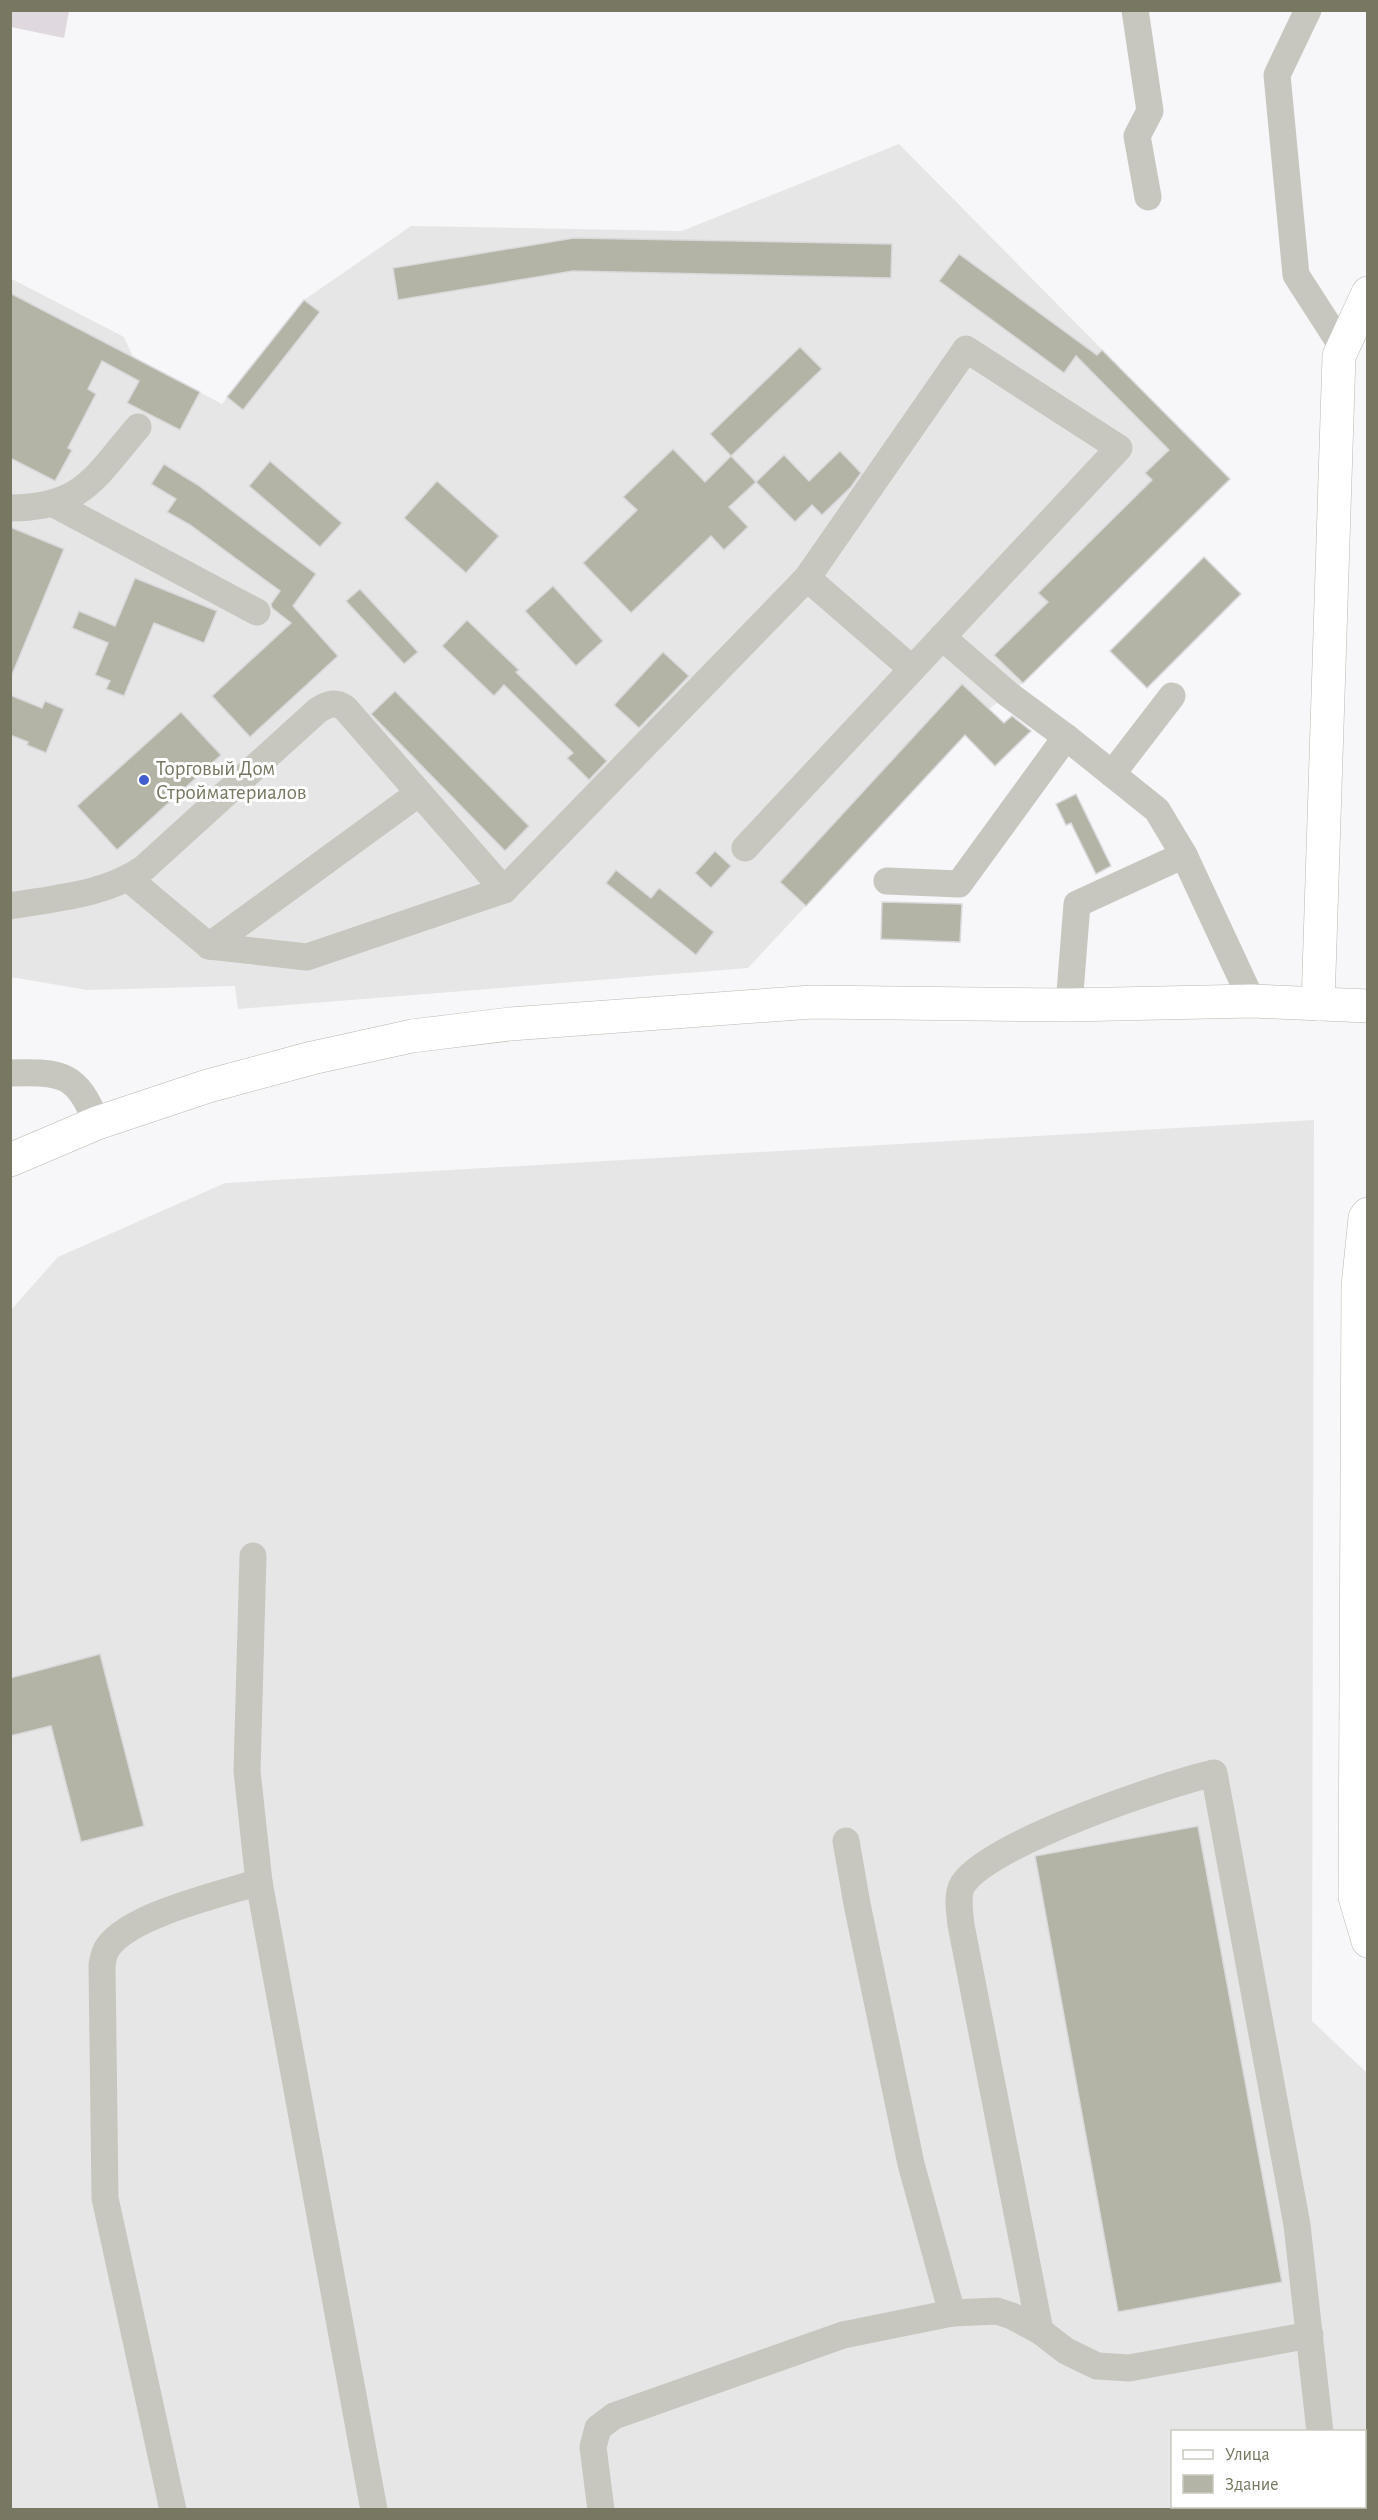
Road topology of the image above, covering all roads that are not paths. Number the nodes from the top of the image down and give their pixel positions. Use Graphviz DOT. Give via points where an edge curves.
graph roads {
  1 [pos="1135,10"];
  2 [pos="1308,10"];
  3 [pos="1148,197"];
  4 [pos="1368,293"];
  5 [pos="1343,348"];
  6 [pos="138,427"];
  7 [pos="54,504"];
  8 [pos="10,508"];
  9 [pos="807,578"];
  10 [pos="257,612"];
  11 [pos="942,638"];
  12 [pos="912,669"];
  13 [pos="1172,696"];
  14 [pos="1066,737"];
  15 [pos="1112,774"];
  16 [pos="419,793"];
  17 [pos="745,848"];
  18 [pos="1184,855"];
  19 [pos="129,879"];
  20 [pos="887,881"];
  21 [pos="504,890"];
  22 [pos="10,906"];
  23 [pos="209,946"];
  24 [pos="1252,1000"];
  25 [pos="1318,1004"];
  26 [pos="1069,1005"];
  27 [pos="1368,1006"];
  28 [pos="10,1073"];
  29 [pos="97,1122"];
  30 [pos="10,1160"];
  31 [pos="1368,1214"];
  32 [pos="253,1556"];
  33 [pos="846,1841"];
  34 [pos="259,1882"];
  35 [pos="1368,1941"];
  36 [pos="952,2313"];
  37 [pos="1040,2331"];
  38 [pos="1310,2335"];
  39 [pos="1320,2430"];
  40 [pos="173,2510"];
  41 [pos="374,2510"];
  42 [pos="601,2510"];
  1 -- 3 [label="lane" via="1150,111 1137,136"];
  2 -- 5 [label="lane" via="1277,75 1296,275"];
  4 -- 5 [label="main road"];
  5 -- 25 [label="main road" via="1339,356"];
  6 -- 7 [label="lane" via="77,494"];
  7 -- 8 [label="lane"];
  7 -- 10 [label="lane"];
  9 -- 11 [label="lane" via="966,349 1119,448"];
  9 -- 12 [label="lane"];
  9 -- 21 [label="lane"];
  11 -- 12 [label="lane"];
  11 -- 14 [label="lane"];
  12 -- 17 [label="lane"];
  13 -- 15 [label="lane"];
  14 -- 15 [label="lane"];
  14 -- 20 [label="lane" via="959,884"];
  15 -- 18 [label="lane" via="1158,810"];
  16 -- 19 [label="lane" via="345,708 332,704 318,710"];
  16 -- 21 [label="lane"];
  16 -- 23 [label="lane"];
  18 -- 24 [label="lane"];
  18 -- 26 [label="lane" via="1077,904"];
  19 -- 22 [label="lane" via="94,891"];
  19 -- 23 [label="lane"];
  21 -- 23 [label="lane" via="307,957"];
  24 -- 25 [label="main road"];
  24 -- 26 [label="main road"];
  25 -- 27 [label="main road"];
  26 -- 29 [label="main road" via="812,1002 510,1024 412,1036 312,1058"];
  28 -- 29 [label="lane" via="51,1072 73,1081 88,1100"];
  29 -- 30 [label="main road"];
  31 -- 35 [label="main road" via="1358,1286 1355,1897"];
  32 -- 34 [label="lane" via="247,1771"];
  33 -- 36 [label="lane" via="911,2164"];
  34 -- 40 [label="lane" via="139,1924 106,1948 102,1965 105,2199"];
  34 -- 41 [label="lane"];
  36 -- 37 [label="lane" via="998,2311"];
  36 -- 42 [label="lane" via="843,2334 614,2416 598,2428 593,2448"];
  37 -- 38 [label="lane" via="1066,2351 1097,2366 1129,2368"];
  37 -- 38 [label="lane" via="961,1925 962,1886 973,1873 1024,1842 1167,1785 1214,1773 1297,2225"];
  38 -- 39 [label="lane"];
}
